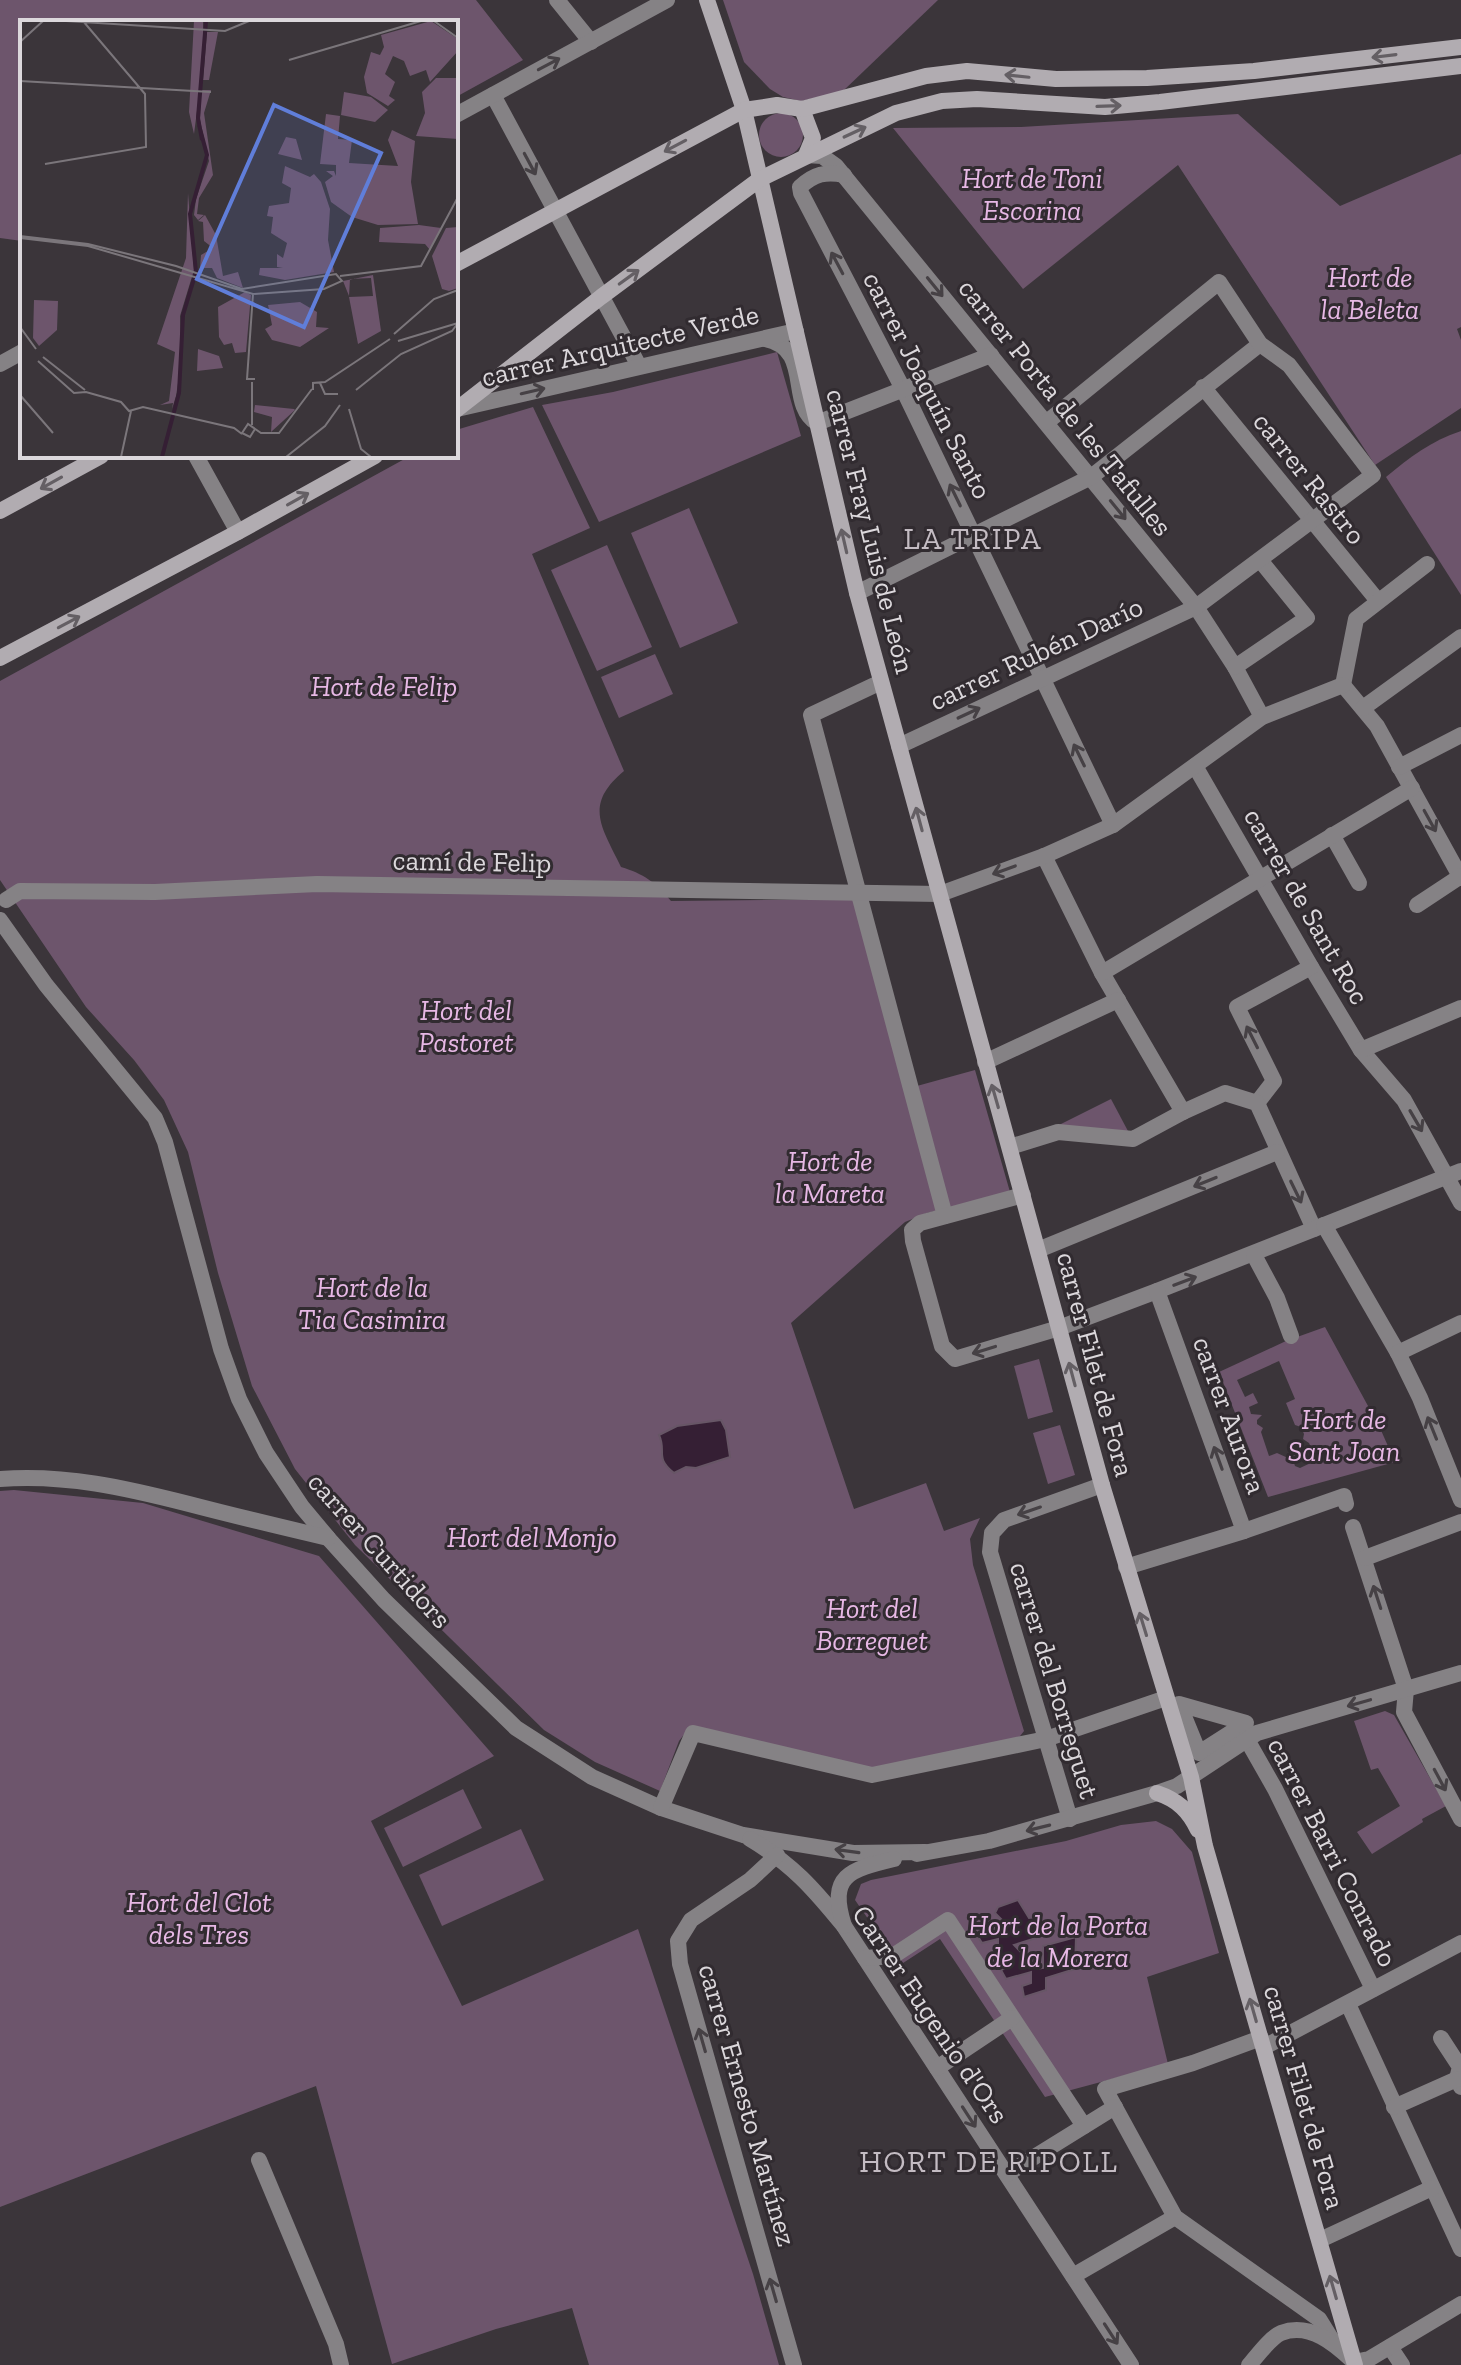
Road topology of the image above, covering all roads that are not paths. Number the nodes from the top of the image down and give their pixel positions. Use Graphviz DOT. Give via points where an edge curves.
graph roads {
  1 [pos="557,0"];
  2 [pos="667,0"];
  3 [pos="707,0"];
  4 [pos="591,42"];
  5 [pos="1461,47"];
  6 [pos="1461,66"];
  7 [pos="493,95"];
  8 [pos="802,109"];
  9 [pos="744,110"];
  10 [pos="458,114"];
  11 [pos="806,155"];
  12 [pos="844,175"];
  13 [pos="760,179"];
  14 [pos="555,210"];
  15 [pos="458,263"];
  16 [pos="601,297"];
  17 [pos="796,331"];
  18 [pos="762,338"];
  19 [pos="1260,344"];
  20 [pos="20,353"];
  21 [pos="991,355"];
  22 [pos="0,364"];
  23 [pos="639,366"];
  24 [pos="1203,387"];
  25 [pos="903,389"];
  26 [pos="458,407"];
  27 [pos="458,409"];
  28 [pos="1047,422"];
  29 [pos="817,423"];
  30 [pos="97,458"];
  31 [pos="197,458"];
  32 [pos="371,458"];
  33 [pos="1091,477"];
  34 [pos="0,511"];
  35 [pos="1311,521"];
  36 [pos="238,532"];
  37 [pos="975,535"];
  38 [pos="1260,560"];
  39 [pos="1427,564"];
  40 [pos="857,593"];
  41 [pos="1378,601"];
  42 [pos="1196,607"];
  43 [pos="1461,637"];
  44 [pos="0,658"];
  45 [pos="1235,667"];
  46 [pos="1042,679"];
  47 [pos="881,682"];
  48 [pos="1343,685"];
  49 [pos="1363,708"];
  50 [pos="1262,717"];
  51 [pos="1461,735"];
  52 [pos="899,746"];
  53 [pos="1195,766"];
  54 [pos="1399,767"];
  55 [pos="1412,788"];
  56 [pos="1113,825"];
  57 [pos="1332,835"];
  58 [pos="1044,856"];
  59 [pos="1461,877"];
  60 [pos="1260,878"];
  61 [pos="1359,883"];
  62 [pos="858,893"];
  63 [pos="940,894"];
  64 [pos="6,900"];
  65 [pos="1417,905"];
  66 [pos="0,920"];
  67 [pos="1311,967"];
  68 [pos="1102,973"];
  69 [pos="1118,1000"];
  70 [pos="1461,1008"];
  71 [pos="1361,1050"];
  72 [pos="985,1062"];
  73 [pos="1257,1103"];
  74 [pos="1183,1112"];
  75 [pos="1010,1147"];
  76 [pos="1277,1152"];
  77 [pos="1454,1173"];
  78 [pos="1023,1195"];
  79 [pos="1461,1203"];
  80 [pos="945,1216"];
  81 [pos="1319,1227"];
  82 [pos="1038,1250"];
  83 [pos="1254,1255"];
  84 [pos="1157,1291"];
  85 [pos="1461,1323"];
  86 [pos="1059,1328"];
  87 [pos="1291,1336"];
  88 [pos="1398,1353"];
  89 [pos="0,1479"];
  90 [pos="1102,1485"];
  91 [pos="1461,1500"];
  92 [pos="1346,1504"];
  93 [pos="1461,1522"];
  94 [pos="1353,1527"];
  95 [pos="1244,1531"];
  96 [pos="328,1538"];
  97 [pos="1365,1558"];
  98 [pos="1126,1567"];
  99 [pos="1461,1673"];
  100 [pos="1406,1689"];
  101 [pos="1166,1698"];
  102 [pos="1246,1730"];
  103 [pos="1046,1739"];
  104 [pos="1191,1777"];
  105 [pos="1157,1793"];
  106 [pos="661,1808"];
  107 [pos="1070,1819"];
  108 [pos="1461,1819"];
  109 [pos="743,1835"];
  110 [pos="1205,1846"];
  111 [pos="925,1852"];
  112 [pos="777,1855"];
  113 [pos="844,1926"];
  114 [pos="1461,1943"];
  115 [pos="865,1958"];
  116 [pos="1373,1989"];
  117 [pos="1348,2004"];
  118 [pos="1012,2018"];
  119 [pos="1441,2038"];
  120 [pos="1262,2042"];
  121 [pos="937,2068"];
  122 [pos="1459,2083"];
  123 [pos="1115,2107"];
  124 [pos="1394,2107"];
  125 [pos="1084,2126"];
  126 [pos="259,2160"];
  127 [pos="1007,2174"];
  128 [pos="1432,2188"];
  129 [pos="1175,2217"];
  130 [pos="1320,2240"];
  131 [pos="1461,2249"];
  132 [pos="1073,2276"];
  133 [pos="1461,2304"];
  134 [pos="1332,2340"];
  135 [pos="1390,2347"];
  136 [pos="1354,2364"];
  137 [pos="341,2365"];
  138 [pos="794,2365"];
  139 [pos="1131,2365"];
  140 [pos="1249,2365"];
  141 [pos="1402,2365"];
  1 -- 4 [label="street"];
  2 -- 4 [label="street"];
  3 -- 9 [label="main road, carrer Fray Luis de León"];
  7 -- 4 [label="street, one-way"];
  5 -- 8 [label="main road, one-way" via="1147,78 1056,79 967,71 926,76"];
  11 -- 6 [label="main road, one-way" via="896,113 942,101 1105,107"];
  7 -- 10 [label="street"];
  7 -- 14 [label="street, one-way"];
  8 -- 9 [label="main road" via="777,105"];
  8 -- 11 [label="main road" via="813,138"];
  9 -- 13 [label="main road, carrer Fray Luis de León"];
  9 -- 14 [label="main road, one-way"];
  11 -- 12 [label="street, carrer Porta de les Tafulles" via="822,156"];
  11 -- 13 [label="main road"];
  12 -- 21 [label="street, carrer Porta de les Tafulles, one-way"];
  25 -- 12 [label="street, carrer Joaquín Santo, one-way" via="801,193 800,187 818,174"];
  16 -- 13 [label="main road, one-way"];
  13 -- 17 [label="main road, carrer Fray Luis de León"];
  14 -- 15 [label="main road"];
  14 -- 16 [label="street"];
  16 -- 23 [label="street"];
  16 -- 26 [label="main road"];
  17 -- 18 [label="street, carrer Arquitecte Verde"];
  17 -- 29 [label="main road, carrer Fray Luis de León"];
  18 -- 23 [label="street, carrer Arquitecte Verde"];
  18 -- 29 [label="street" via="788,350 806,411"];
  19 -- 24 [label="street"];
  19 -- 28 [label="street" via="1219,282"];
  19 -- 35 [label="street, carrer Rubén Darío" via="1289,365 1373,475"];
  20 -- 22 [label="street"];
  21 -- 25 [label="street"];
  21 -- 28 [label="street, carrer Porta de les Tafulles"];
  27 -- 23 [label="street, carrer Arquitecte Verde, one-way"];
  24 -- 33 [label="street"];
  24 -- 35 [label="street, carrer Rastro"];
  25 -- 29 [label="street"];
  37 -- 25 [label="street, carrer Joaquín Santo, one-way"];
  28 -- 33 [label="street, carrer Porta de les Tafulles"];
  40 -- 29 [label="main road, carrer Fray Luis de León, one-way"];
  30 -- 34 [label="main road, one-way"];
  31 -- 36 [label="street"];
  36 -- 32 [label="main road, one-way"];
  33 -- 37 [label="street"];
  33 -- 42 [label="street, carrer Porta de les Tafulles, one-way"];
  35 -- 38 [label="street, carrer Rubén Darío"];
  35 -- 41 [label="street, carrer Rastro"];
  44 -- 36 [label="main road, one-way"];
  37 -- 40 [label="street"];
  37 -- 46 [label="street, carrer Joaquín Santo"];
  38 -- 42 [label="street, carrer Rubén Darío"];
  38 -- 45 [label="street" via="1307,618"];
  39 -- 41 [label="street"];
  40 -- 47 [label="main road, carrer Fray Luis de León"];
  41 -- 48 [label="street" via="1356,619"];
  42 -- 45 [label="street, carrer Porta de les Tafulles"];
  42 -- 46 [label="street, carrer Rubén Darío"];
  43 -- 49 [label="street"];
  45 -- 50 [label="street, carrer Porta de les Tafulles"];
  52 -- 46 [label="street, carrer Rubén Darío, one-way"];
  56 -- 46 [label="street, carrer Joaquín Santo, one-way"];
  47 -- 52 [label="main road, carrer Fray Luis de León"];
  47 -- 62 [label="street" via="811,715"];
  48 -- 49 [label="street"];
  48 -- 50 [label="street"];
  49 -- 54 [label="street"];
  50 -- 53 [label="street"];
  51 -- 54 [label="street"];
  63 -- 52 [label="main road, carrer Fray Luis de León, one-way"];
  53 -- 56 [label="street"];
  53 -- 60 [label="street, carrer de Sant Roc"];
  54 -- 55 [label="street"];
  55 -- 57 [label="street"];
  55 -- 59 [label="street, one-way"];
  56 -- 58 [label="street"];
  57 -- 60 [label="street"];
  57 -- 61 [label="street"];
  58 -- 63 [label="street, one-way"];
  58 -- 68 [label="street"];
  59 -- 65 [label="street"];
  60 -- 67 [label="street, carrer de Sant Roc"];
  60 -- 68 [label="street"];
  62 -- 63 [label="street, camí de Felip"];
  62 -- 64 [label="street, camí de Felip" via="317,884 155,892 20,891"];
  62 -- 80 [label="street"];
  63 -- 72 [label="main road, carrer Filet de Fora"];
  66 -- 96 [label="street, carrer Curtidors" via="155,1118 239,1399 266,1453"];
  67 -- 71 [label="street, carrer de Sant Roc"];
  73 -- 67 [label="street, one-way" via="1274,1081 1237,1007"];
  68 -- 69 [label="street"];
  69 -- 72 [label="street"];
  69 -- 74 [label="street"];
  70 -- 71 [label="street"];
  71 -- 77 [label="street, carrer de Sant Roc, one-way" via="1404,1100"];
  75 -- 72 [label="main road, carrer Filet de Fora, one-way"];
  73 -- 74 [label="street" via="1225,1093"];
  73 -- 76 [label="street"];
  74 -- 75 [label="street" via="1133,1139 1058,1132"];
  75 -- 78 [label="main road, carrer Filet de Fora"];
  76 -- 81 [label="street, one-way"];
  76 -- 82 [label="street, one-way"];
  77 -- 79 [label="street, carrer de Sant Roc"];
  77 -- 81 [label="street"];
  78 -- 80 [label="street"];
  78 -- 82 [label="main road, carrer Filet de Fora"];
  86 -- 80 [label="street, one-way" via="955,1359 942,1346 912,1230"];
  81 -- 83 [label="street"];
  81 -- 88 [label="street"];
  82 -- 86 [label="main road, carrer Filet de Fora"];
  84 -- 83 [label="street, one-way"];
  83 -- 87 [label="street"];
  84 -- 86 [label="street"];
  95 -- 84 [label="street, carrer Aurora, one-way"];
  85 -- 88 [label="street"];
  90 -- 86 [label="main road, carrer Filet de Fora, one-way"];
  91 -- 88 [label="street, one-way"];
  89 -- 96 [label="street" via="33,1476 94,1482"];
  90 -- 98 [label="main road, carrer Filet de Fora"];
  90 -- 103 [label="street, carrer del Borreguet, one-way" via="1004,1520 992,1533 990,1552"];
  92 -- 95 [label="street" via="1344,1496"];
  93 -- 97 [label="street"];
  94 -- 97 [label="street"];
  95 -- 98 [label="street, carrer Aurora"];
  96 -- 106 [label="street, carrer Curtidors" via="516,1728 592,1777"];
  100 -- 97 [label="street, one-way"];
  101 -- 98 [label="main road, carrer Filet de Fora, one-way"];
  99 -- 100 [label="street, carrer Curtidors"];
  100 -- 102 [label="street, carrer Curtidors, one-way"];
  100 -- 108 [label="street, one-way" via="1404,1712"];
  101 -- 103 [label="street"];
  101 -- 104 [label="main road, carrer Filet de Fora"];
  102 -- 104 [label="street, carrer Curtidors"];
  102 -- 116 [label="street, carrer Barri Conrado"];
  103 -- 106 [label="street" via="872,1775 693,1733"];
  103 -- 107 [label="street, carrer del Borreguet"];
  104 -- 105 [label="street, carrer Curtidors"];
  104 -- 110 [label="main road, carrer Filet de Fora"];
  105 -- 107 [label="street, carrer Curtidors"];
  105 -- 110 [label="main road, carrer Filet de Fora" via="1171,1797 1192,1816"];
  106 -- 109 [label="street, carrer Curtidors"];
  107 -- 111 [label="street, carrer Curtidors, one-way"];
  111 -- 109 [label="street, carrer Curtidors, one-way" via="853,1853"];
  109 -- 112 [label="street, Carrer Eugenio d'Ors"];
  120 -- 110 [label="main road, carrer Filet de Fora, one-way"];
  111 -- 113 [label="street, carrer Curtidors" via="869,1865 843,1880 837,1891"];
  112 -- 113 [label="street, Carrer Eugenio d'Ors"];
  138 -- 112 [label="street, carrer Ernesto Martínez, one-way" via="680,1964 678,1941 691,1920"];
  113 -- 115 [label="street, Carrer Eugenio d'Ors"];
  114 -- 116 [label="street"];
  115 -- 118 [label="street" via="893,1956 948,1920"];
  115 -- 121 [label="street, Carrer Eugenio d'Ors"];
  116 -- 117 [label="street"];
  117 -- 120 [label="street"];
  117 -- 124 [label="street"];
  118 -- 121 [label="street"];
  118 -- 125 [label="street"];
  119 -- 122 [label="street" via="1460,2067"];
  120 -- 123 [label="street" via="1105,2089"];
  120 -- 130 [label="main road, carrer Filet de Fora"];
  121 -- 127 [label="street, Carrer Eugenio d'Ors, one-way"];
  122 -- 124 [label="street"];
  123 -- 125 [label="street"];
  123 -- 129 [label="street"];
  124 -- 128 [label="street"];
  125 -- 127 [label="street"];
  126 -- 137 [label="street"];
  127 -- 132 [label="street, Carrer Eugenio d'Ors"];
  128 -- 130 [label="street"];
  128 -- 131 [label="street"];
  129 -- 132 [label="street"];
  129 -- 134 [label="street" via="1319,2319"];
  136 -- 130 [label="main road, carrer Filet de Fora, one-way"];
  132 -- 139 [label="street, Carrer Eugenio d'Ors, one-way"];
  133 -- 135 [label="street"];
  134 -- 136 [label="street"];
  134 -- 140 [label="street" via="1305,2331 1279,2334"];
  135 -- 136 [label="street"];
  135 -- 141 [label="street"];
}
